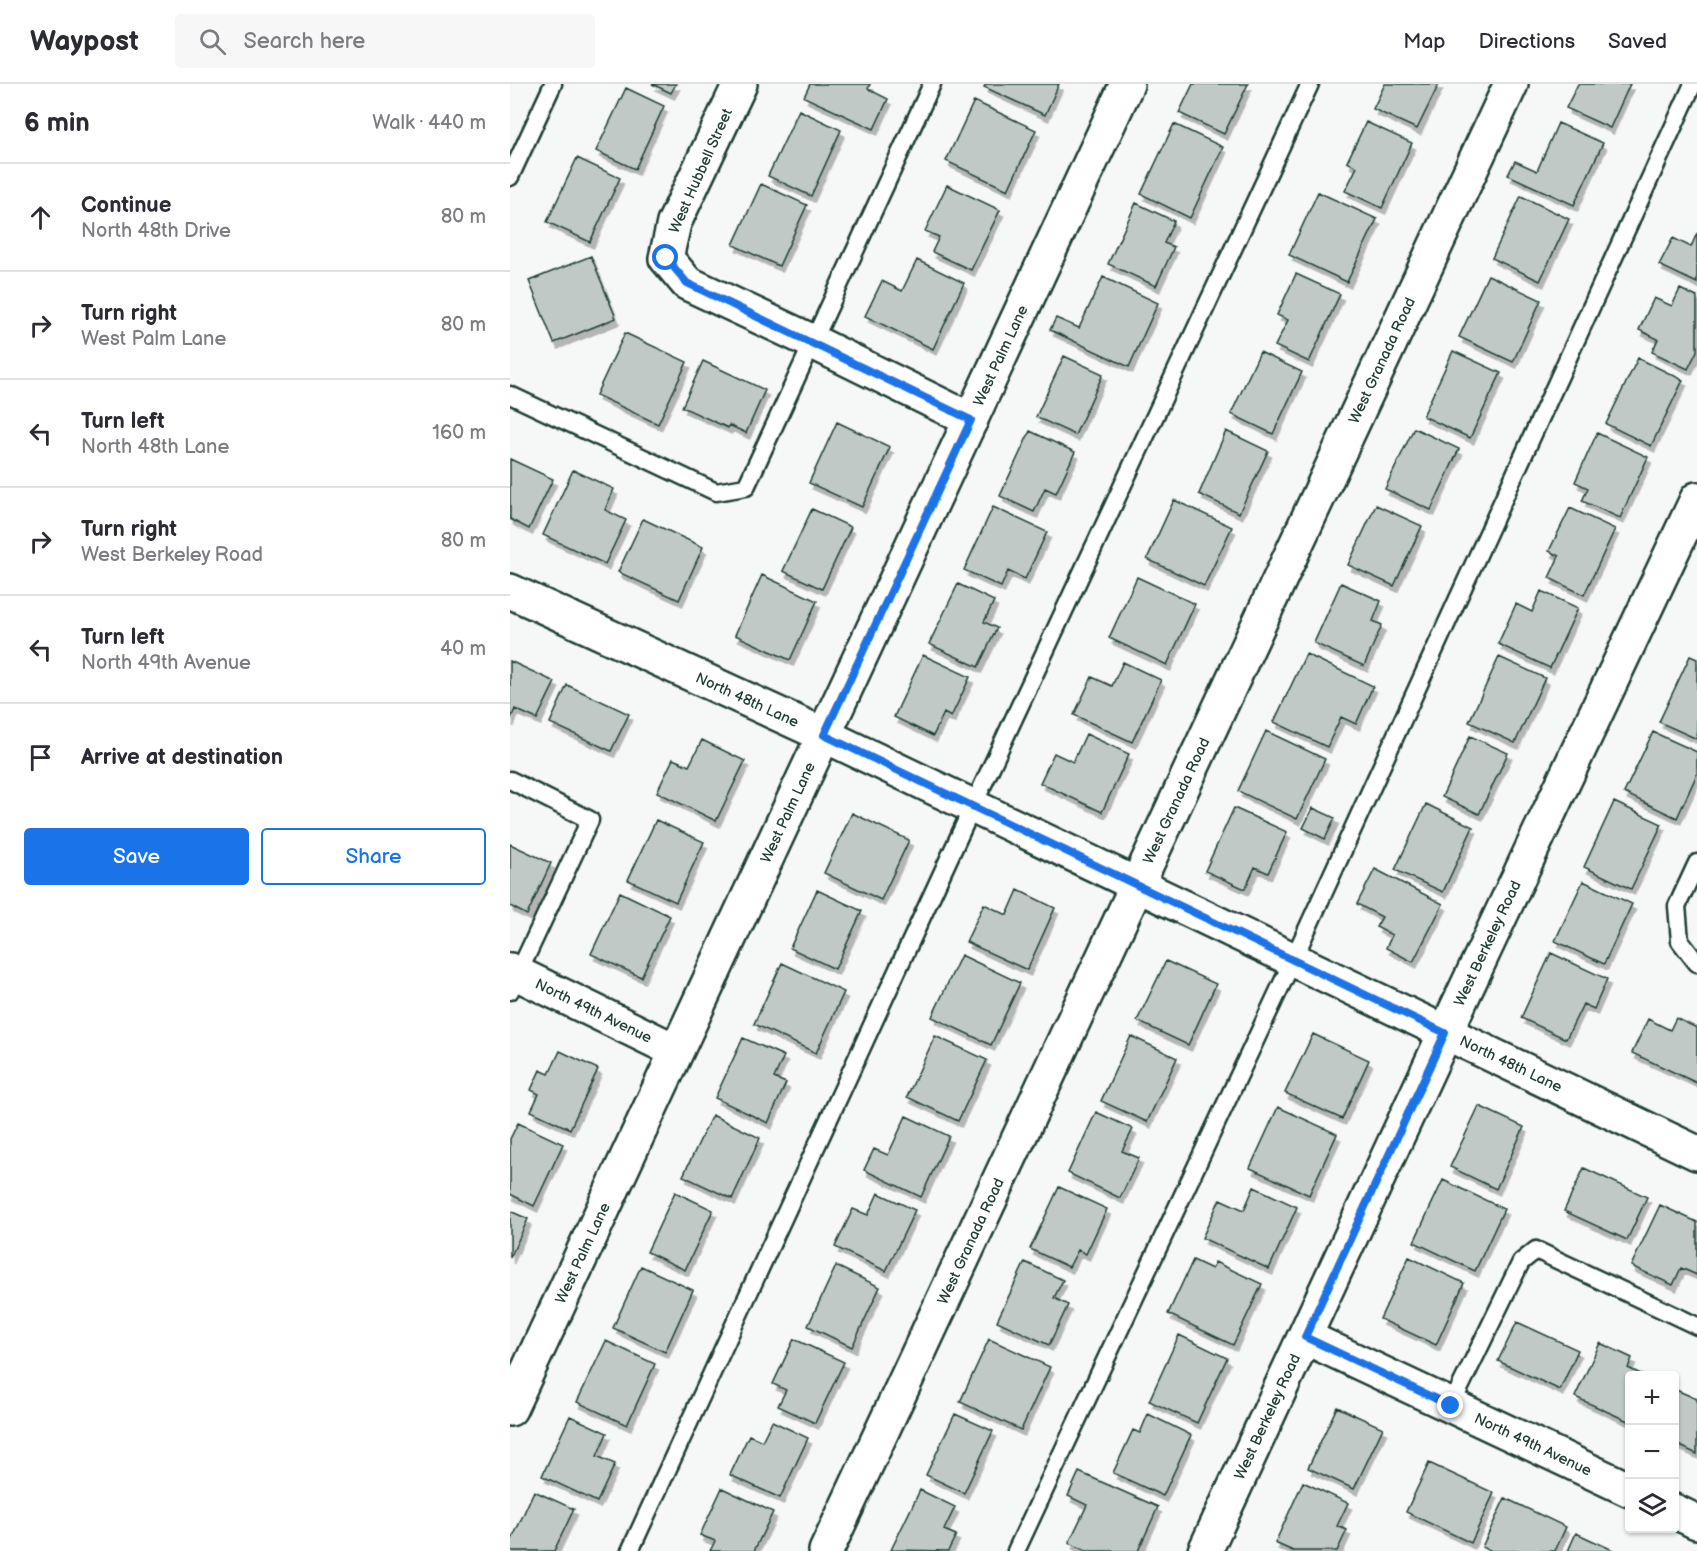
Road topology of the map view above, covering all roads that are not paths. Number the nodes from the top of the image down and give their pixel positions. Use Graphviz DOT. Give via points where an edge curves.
graph roads {
  1 [pos="553,84"];
  2 [pos="740,84"];
  3 [pos="932,84"];
  4 [pos="1127,84"];
  5 [pos="1310,84"];
  6 [pos="1511,84"];
  7 [pos="1692,84"];
  8 [pos="510,177"];
  9 [pos="813,342"];
  10 [pos="510,395"];
  11 [pos="971,420"];
  12 [pos="1697,499"];
  13 [pos="510,591"];
  14 [pos="824,735"];
  15 [pos="510,780"];
  16 [pos="973,806"];
  17 [pos="1697,863"];
  18 [pos="1136,885"];
  19 [pos="1293,960"];
  20 [pos="1697,963"];
  21 [pos="513,978"];
  22 [pos="1445,1033"];
  23 [pos="676,1052"];
  24 [pos="1697,1154"];
  25 [pos="1697,1326"];
  26 [pos="1305,1337"];
  27 [pos="1451,1406"];
  28 [pos="510,1408"];
  29 [pos="1625,1488"];
  30 [pos="1679,1513"];
  31 [pos="1697,1522"];
  32 [pos="630,1551"];
  33 [pos="826,1551"];
  34 [pos="1016,1551"];
  35 [pos="1205,1551"];
  1 -- 8 [label="lane"];
  2 -- 9 [label="street, West Hubbell Street" via="674,223 666,258 687,283"];
  3 -- 9 [label="lane"];
  4 -- 11 [label="street, West Palm Lane"];
  5 -- 16 [label="lane"];
  6 -- 18 [label="street, West Granada Road"];
  7 -- 19 [label="lane"];
  9 -- 10 [label="lane" via="746,487 716,492"];
  9 -- 11 [label="street"];
  11 -- 14 [label="street, West Palm Lane"];
  12 -- 22 [label="street, West Berkeley Road"];
  13 -- 14 [label="street, North 48th Lane"];
  14 -- 16 [label="street, North 48th Lane"];
  14 -- 23 [label="street, West Palm Lane"];
  15 -- 21 [label="lane" via="590,820"];
  16 -- 18 [label="street, North 48th Lane"];
  16 -- 32 [label="lane"];
  17 -- 20 [label="lane" via="1677,906 1680,941"];
  18 -- 19 [label="street, North 48th Lane"];
  18 -- 33 [label="street, West Granada Road"];
  19 -- 22 [label="street, North 48th Lane"];
  19 -- 34 [label="lane"];
  21 -- 23 [label="street, North 49th Avenue"];
  22 -- 24 [label="street, North 48th Lane"];
  22 -- 26 [label="street, West Berkeley Road"];
  23 -- 28 [label="street, West Palm Lane"];
  25 -- 27 [label="lane" via="1536,1250 1521,1262"];
  26 -- 27 [label="street, North 49th Avenue"];
  26 -- 35 [label="street, West Berkeley Road"];
  27 -- 29 [label="street, North 49th Avenue"];
  30 -- 31 [label="street"];
}
